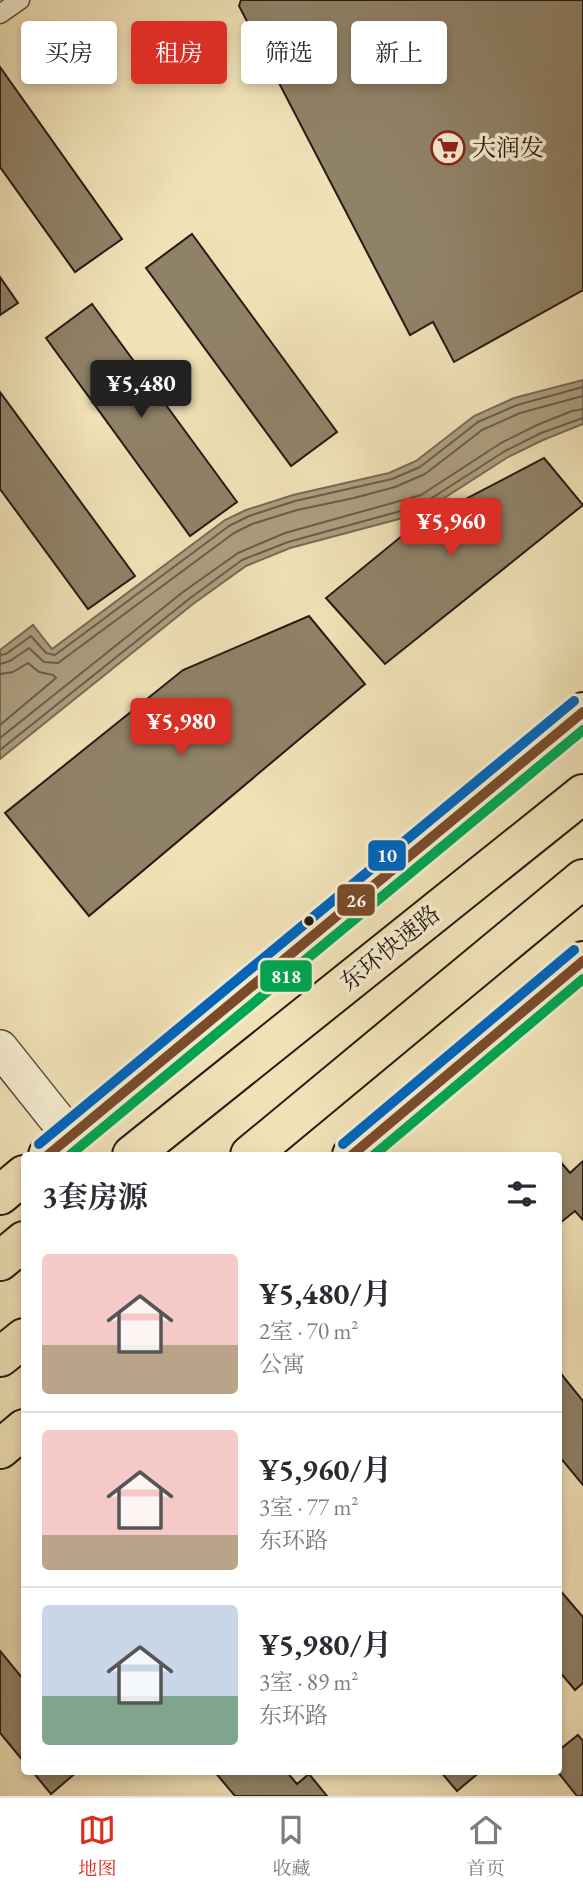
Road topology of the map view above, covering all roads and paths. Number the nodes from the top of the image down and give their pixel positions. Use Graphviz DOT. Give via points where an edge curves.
graph roads {
  1 [pos="20,0"];
  2 [pos="0,14"];
  3 [pos="583,712"];
  4 [pos="583,794"];
  5 [pos="583,880"];
  6 [pos="583,961"];
  7 [pos="0,1048"];
  8 [pos="59,1146"];
  9 [pos="136,1152"];
  10 [pos="254,1152"];
  11 [pos="356,1152"];
  12 [pos="21,1178"];
  13 [pos="0,1195"];
  14 [pos="21,1244"];
  15 [pos="0,1261"];
  16 [pos="21,1340"];
  17 [pos="0,1357"];
  18 [pos="21,1432"];
  19 [pos="0,1449"];
  1 -- 2 [label="lane"];
  3 -- 8 [label="main road"];
  4 -- 9 [label="main road, 东环快速路"];
  5 -- 10 [label="main road"];
  6 -- 11 [label="main road"];
  7 -- 8 [label="street"];
  12 -- 13 [label="main road"];
  14 -- 15 [label="main road"];
  16 -- 17 [label="main road"];
  18 -- 19 [label="main road"];
}
